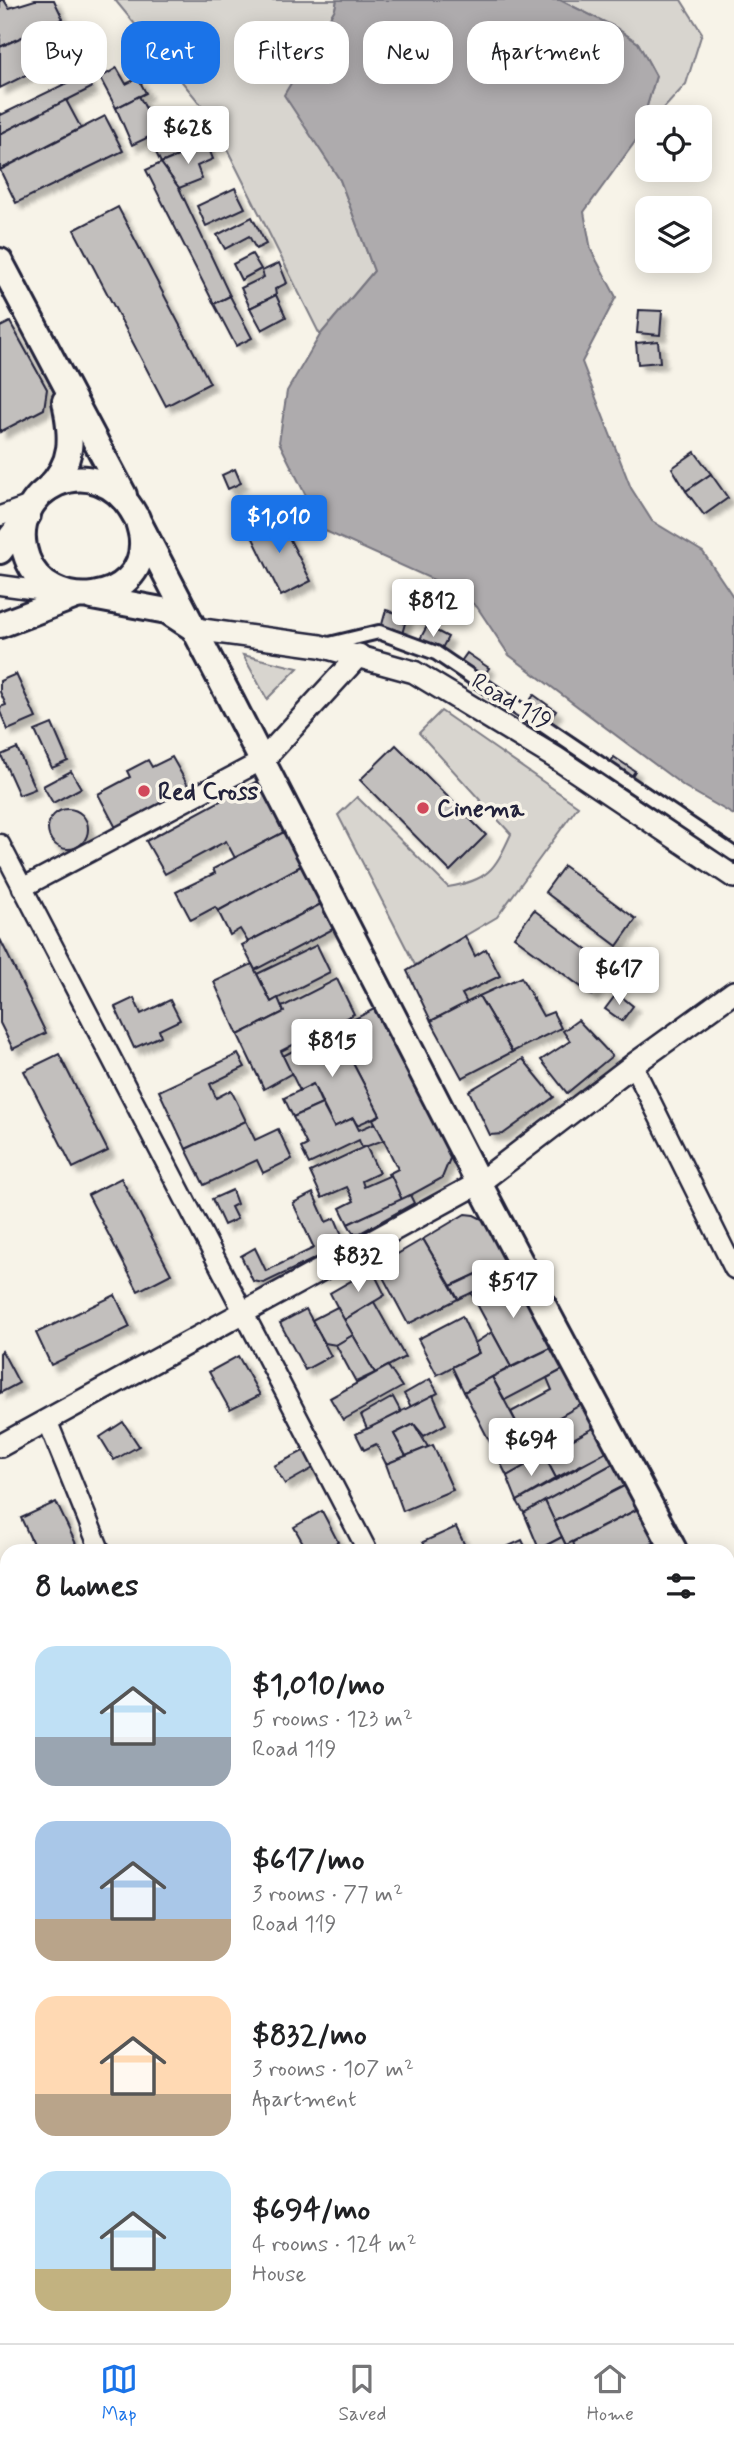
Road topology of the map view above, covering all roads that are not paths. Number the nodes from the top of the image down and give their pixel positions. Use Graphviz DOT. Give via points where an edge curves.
graph roads {
  1 [pos="0,261"];
  2 [pos="61,379"];
  3 [pos="33,505"];
  4 [pos="132,509"];
  5 [pos="0,516"];
  6 [pos="0,551"];
  7 [pos="0,585"];
  8 [pos="76,595"];
  9 [pos="0,625"];
  10 [pos="195,629"];
  11 [pos="320,646"];
  12 [pos="359,655"];
  13 [pos="263,760"];
  14 [pos="0,844"];
  15 [pos="734,854"];
  16 [pos="734,877"];
  17 [pos="22,888"];
  18 [pos="734,992"];
  19 [pos="633,1065"];
  20 [pos="479,1183"];
  21 [pos="734,1269"];
  22 [pos="244,1312"];
  23 [pos="47,1420"];
  24 [pos="0,1446"];
  25 [pos="98,1544"];
  26 [pos="364,1544"];
  27 [pos="671,1544"];
  1 -- 2 [label="main road"];
  2 -- 3 [label="main road" via="72,436 62,474"];
  2 -- 4 [label="main road"];
  3 -- 4 [label="main road" via="63,481 79,478 105,482"];
  3 -- 5 [label="street"];
  3 -- 6 [label="main road"];
  3 -- 8 [label="main road" via="23,538 27,558 37,575"];
  4 -- 8 [label="main road" via="142,540 137,562 120,585"];
  4 -- 10 [label="main road"];
  7 -- 8 [label="street"];
  8 -- 9 [label="main road"];
  8 -- 10 [label="main road" via="167,611"];
  10 -- 11 [label="street, Road 119"];
  10 -- 13 [label="main road"];
  11 -- 12 [label="street, Road 119"];
  11 -- 15 [label="street" via="379,632 436,653"];
  12 -- 13 [label="street"];
  12 -- 16 [label="street, Road 119" via="414,672 556,758"];
  13 -- 17 [label="street"];
  13 -- 20 [label="main road"];
  14 -- 17 [label="street"];
  17 -- 22 [label="street"];
  18 -- 19 [label="street"];
  19 -- 20 [label="street"];
  19 -- 21 [label="street"];
  20 -- 22 [label="street"];
  20 -- 27 [label="main road"];
  22 -- 23 [label="street"];
  22 -- 26 [label="street"];
  23 -- 24 [label="street"];
  23 -- 25 [label="street"];
}
